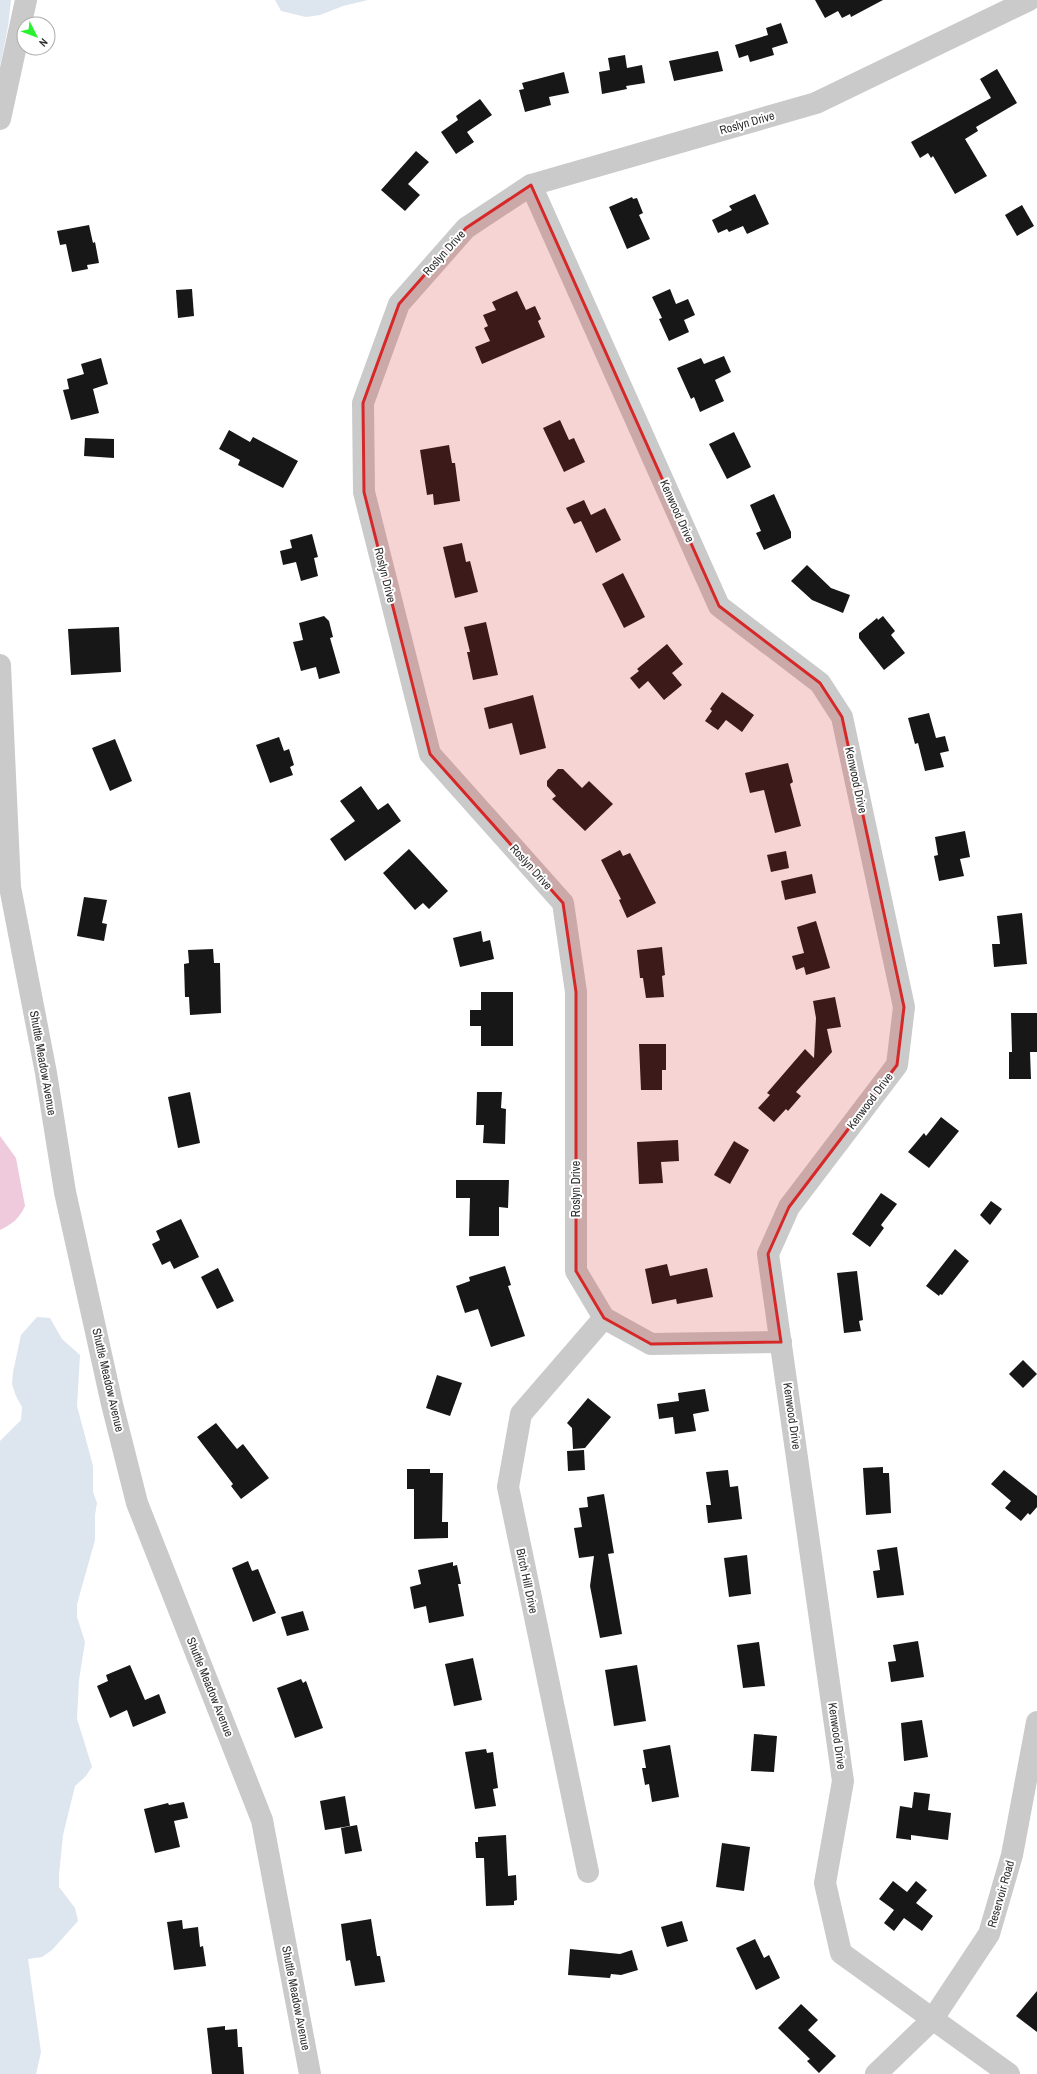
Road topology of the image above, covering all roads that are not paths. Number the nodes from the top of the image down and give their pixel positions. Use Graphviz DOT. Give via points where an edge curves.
graph roads {
  1 [pos="26,0"];
  2 [pos="1030,0"];
  3 [pos="1037,12"];
  4 [pos="0,119"];
  5 [pos="531,185"];
  6 [pos="0,665"];
  7 [pos="604,1318"];
  8 [pos="781,1342"];
  9 [pos="1037,1722"];
  10 [pos="588,1872"];
  11 [pos="932,2020"];
  12 [pos="310,2074"];
  13 [pos="876,2074"];
  14 [pos="1010,2074"];
  1 -- 4 [label="street"];
  2 -- 3 [label="street"];
  2 -- 5 [label="street, Roslyn Drive" via="816,103"];
  5 -- 7 [label="street, Roslyn Drive" via="466,228 399,304 363,403 364,492 430,754 563,903 576,992 576,1271"];
  5 -- 8 [label="street, Kenwood Drive" via="719,606 820,683 842,717 846,733 904,1007 897,1065 789,1207 768,1254"];
  6 -- 12 [label="street, Shuttle Meadow Avenue" via="10,887 46,1073 65,1192 112,1404 137,1503 262,1820"];
  7 -- 8 [label="street" via="651,1344"];
  7 -- 10 [label="street, Birch Hill Drive" via="521,1414 508,1487"];
  8 -- 11 [label="street, Kenwood Drive" via="843,1781 825,1883 841,1953"];
  9 -- 11 [label="street, Reservoir Road" via="1012,1855 989,1934"];
  11 -- 13 [label="street, Reservoir Road"];
  11 -- 14 [label="street, Kenwood Drive"];
}
